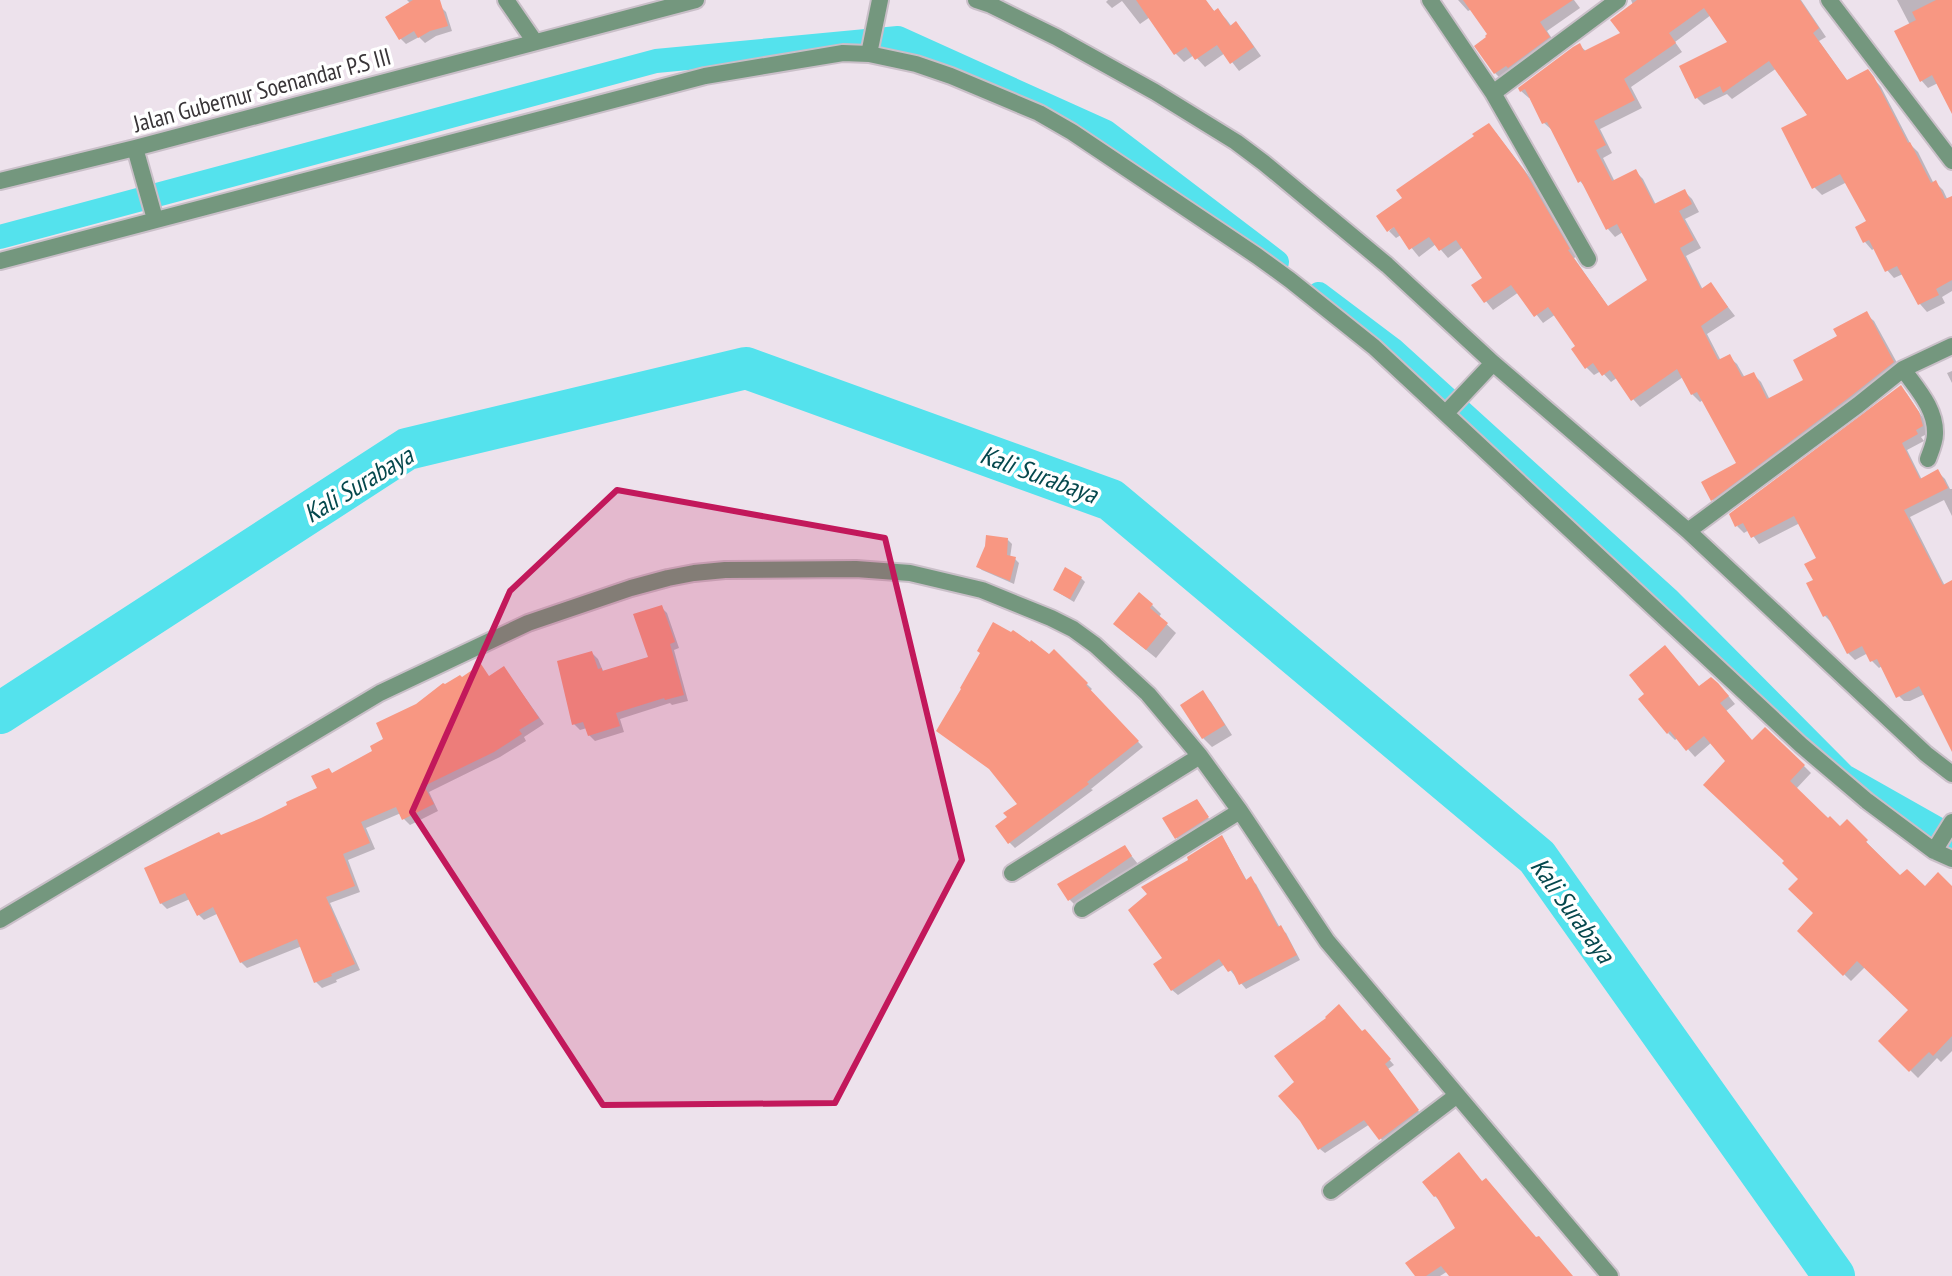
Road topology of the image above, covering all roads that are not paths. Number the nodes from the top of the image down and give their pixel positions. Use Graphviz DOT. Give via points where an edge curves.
graph roads {
  1 [pos="506,0"];
  2 [pos="696,0"];
  3 [pos="880,0"];
  4 [pos="976,0"];
  5 [pos="1430,0"];
  6 [pos="1618,0"];
  7 [pos="1829,0"];
  8 [pos="535,42"];
  9 [pos="870,50"];
  10 [pos="1493,93"];
  11 [pos="137,155"];
  12 [pos="1952,161"];
  13 [pos="0,181"];
  14 [pos="154,216"];
  15 [pos="1588,259"];
  16 [pos="0,261"];
  17 [pos="1952,346"];
  18 [pos="1490,366"];
  19 [pos="1903,369"];
  20 [pos="1448,410"];
  21 [pos="1928,459"];
  22 [pos="1688,531"];
  23 [pos="1200,756"];
  24 [pos="1952,774"];
  25 [pos="1240,811"];
  26 [pos="1952,822"];
  27 [pos="1936,847"];
  28 [pos="1952,859"];
  29 [pos="1012,873"];
  30 [pos="1082,909"];
  31 [pos="0,920"];
  32 [pos="1456,1096"];
  33 [pos="1331,1191"];
  34 [pos="1610,1276"];
  1 -- 8 [label="street"];
  2 -- 8 [label="street, Jalan Gubernur Soenandar P.S III"];
  3 -- 9 [label="street"];
  4 -- 18 [label="street" via="1056,37 1236,142 1387,265"];
  5 -- 10 [label="street"];
  6 -- 10 [label="street"];
  7 -- 12 [label="street"];
  8 -- 11 [label="street, Jalan Gubernur Soenandar P.S III"];
  9 -- 14 [label="street" via="705,76"];
  9 -- 20 [label="street" via="951,76 1072,132 1290,280"];
  10 -- 15 [label="street"];
  11 -- 13 [label="street, Jalan Gubernur Soenandar P.S III"];
  11 -- 14 [label="street"];
  14 -- 16 [label="street"];
  17 -- 19 [label="street"];
  18 -- 20 [label="street"];
  18 -- 22 [label="street"];
  19 -- 21 [label="street" via="1934,420"];
  19 -- 22 [label="street"];
  20 -- 27 [label="street" via="1801,745 1867,801"];
  22 -- 24 [label="street"];
  23 -- 25 [label="street"];
  23 -- 29 [label="street"];
  23 -- 31 [label="street" via="1148,694 1095,645 1051,618 982,590 880,570 694,573 528,623 380,693"];
  25 -- 30 [label="street"];
  25 -- 32 [label="street" via="1327,941"];
  26 -- 27 [label="street"];
  27 -- 28 [label="street"];
  32 -- 33 [label="street"];
  32 -- 34 [label="street"];
}
